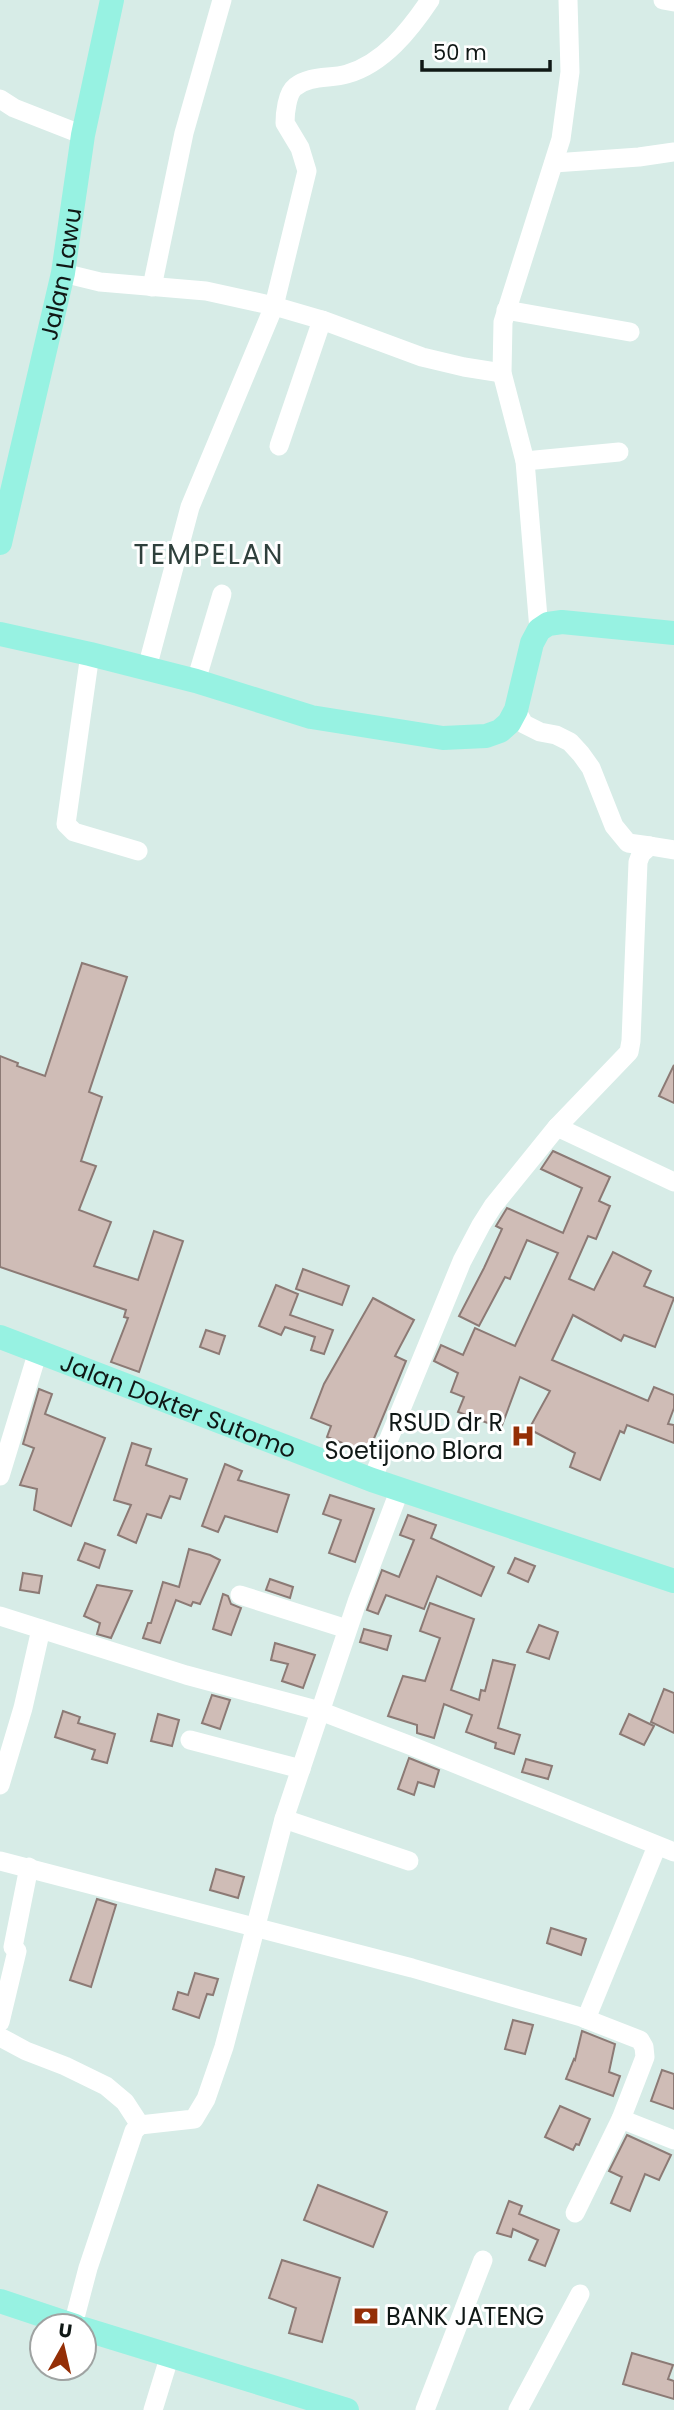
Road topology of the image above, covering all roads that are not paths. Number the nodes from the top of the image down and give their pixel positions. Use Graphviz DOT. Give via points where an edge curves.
graph roads {
  1 [pos="112,0"];
  2 [pos="222,0"];
  3 [pos="430,0"];
  4 [pos="663,0"];
  5 [pos="574,2"];
  6 [pos="674,2"];
  7 [pos="0,99"];
  8 [pos="83,135"];
  9 [pos="674,152"];
  10 [pos="554,163"];
  11 [pos="63,273"];
  12 [pos="152,287"];
  13 [pos="274,306"];
  14 [pos="506,310"];
  15 [pos="321,320"];
  16 [pos="630,331"];
  17 [pos="502,373"];
  18 [pos="279,446"];
  19 [pos="619,452"];
  20 [pos="525,461"];
  21 [pos="0,543"];
  22 [pos="222,594"];
  23 [pos="539,630"];
  24 [pos="674,633"];
  25 [pos="8,636"];
  26 [pos="90,654"];
  27 [pos="147,668"];
  28 [pos="196,681"];
  29 [pos="516,710"];
  30 [pos="650,846"];
  31 [pos="674,850"];
  32 [pos="138,851"];
  33 [pos="557,1127"];
  34 [pos="674,1182"];
  35 [pos="0,1337"];
  36 [pos="38,1351"];
  37 [pos="0,1476"];
  38 [pos="372,1480"];
  39 [pos="400,1489"];
  40 [pos="674,1581"];
  41 [pos="240,1595"];
  42 [pos="0,1616"];
  43 [pos="41,1629"];
  44 [pos="347,1629"];
  45 [pos="320,1711"];
  46 [pos="190,1740"];
  47 [pos="301,1769"];
  48 [pos="0,1785"];
  49 [pos="284,1819"];
  50 [pos="665,1849"];
  51 [pos="0,1861"];
  52 [pos="409,1861"];
  53 [pos="29,1867"];
  54 [pos="256,1927"];
  55 [pos="586,2019"];
  56 [pos="0,2022"];
  57 [pos="0,2037"];
  58 [pos="621,2119"];
  59 [pos="140,2125"];
  60 [pos="674,2140"];
  61 [pos="575,2213"];
  62 [pos="483,2260"];
  63 [pos="580,2294"];
  64 [pos="0,2301"];
  65 [pos="33,2312"];
  66 [pos="77,2312"];
  67 [pos="98,2333"];
  68 [pos="170,2355"];
  69 [pos="313,2405"];
  70 [pos="153,2410"];
  71 [pos="347,2410"];
  72 [pos="425,2410"];
  73 [pos="518,2410"];
  1 -- 8 [label="main road, Jalan Lawu"];
  2 -- 12 [label="street" via="184,133"];
  3 -- 13 [label="street" via="397,43 374,61 347,74 317,78 292,91 285,123 307,171"];
  4 -- 6 [label="street"];
  5 -- 10 [label="street" via="567,103"];
  7 -- 8 [label="street"];
  8 -- 11 [label="main road, Jalan Lawu"];
  9 -- 10 [label="street"];
  10 -- 14 [label="street"];
  11 -- 12 [label="street"];
  11 -- 21 [label="main road, Jalan Lawu"];
  12 -- 13 [label="street" via="206,291"];
  13 -- 15 [label="street"];
  13 -- 27 [label="street" via="190,507"];
  14 -- 16 [label="street"];
  14 -- 17 [label="street"];
  15 -- 17 [label="street" via="422,357"];
  15 -- 18 [label="street"];
  17 -- 20 [label="street"];
  19 -- 20 [label="street"];
  20 -- 23 [label="street"];
  22 -- 28 [label="street"];
  23 -- 24 [label="main road" via="562,622"];
  23 -- 29 [label="main road" via="531,643"];
  25 -- 26 [label="main road"];
  26 -- 27 [label="main road"];
  26 -- 32 [label="street" via="65,824 74,832"];
  27 -- 28 [label="main road"];
  28 -- 29 [label="main road" via="311,717 443,738 500,731"];
  29 -- 30 [label="street" via="524,724 570,742 591,768 614,826 628,843"];
  30 -- 31 [label="street"];
  30 -- 33 [label="street" via="638,862 629,1052"];
  33 -- 34 [label="street"];
  33 -- 38 [label="street" via="493,1206 462,1261"];
  35 -- 36 [label="main road, Jalan Dokter Sutomo"];
  36 -- 37 [label="street"];
  36 -- 38 [label="main road, Jalan Dokter Sutomo"];
  38 -- 39 [label="main road, Jalan Dokter Sutomo"];
  39 -- 40 [label="main road, Jalan Dokter Sutomo"];
  39 -- 44 [label="street"];
  41 -- 44 [label="street"];
  42 -- 43 [label="street"];
  43 -- 45 [label="street"];
  43 -- 48 [label="street"];
  44 -- 45 [label="street"];
  45 -- 47 [label="street"];
  45 -- 50 [label="street"];
  46 -- 47 [label="street"];
  47 -- 49 [label="street"];
  49 -- 52 [label="street"];
  49 -- 54 [label="street"];
  50 -- 55 [label="street"];
  51 -- 53 [label="street"];
  53 -- 54 [label="street"];
  53 -- 56 [label="street" via="13,1942 17,1951"];
  54 -- 55 [label="street"];
  54 -- 59 [label="street" via="224,2047 200,2110 194,2119"];
  55 -- 58 [label="street" via="640,2040 644,2047 645,2057"];
  57 -- 59 [label="street" via="106,2086 125,2102"];
  58 -- 60 [label="street"];
  58 -- 61 [label="street"];
  59 -- 66 [label="street" via="88,2268"];
  62 -- 72 [label="street"];
  63 -- 73 [label="street"];
  64 -- 65 [label="main road"];
  67 -- 68 [label="main road"];
  68 -- 69 [label="main road"];
  68 -- 70 [label="street"];
  69 -- 71 [label="main road"];
}
